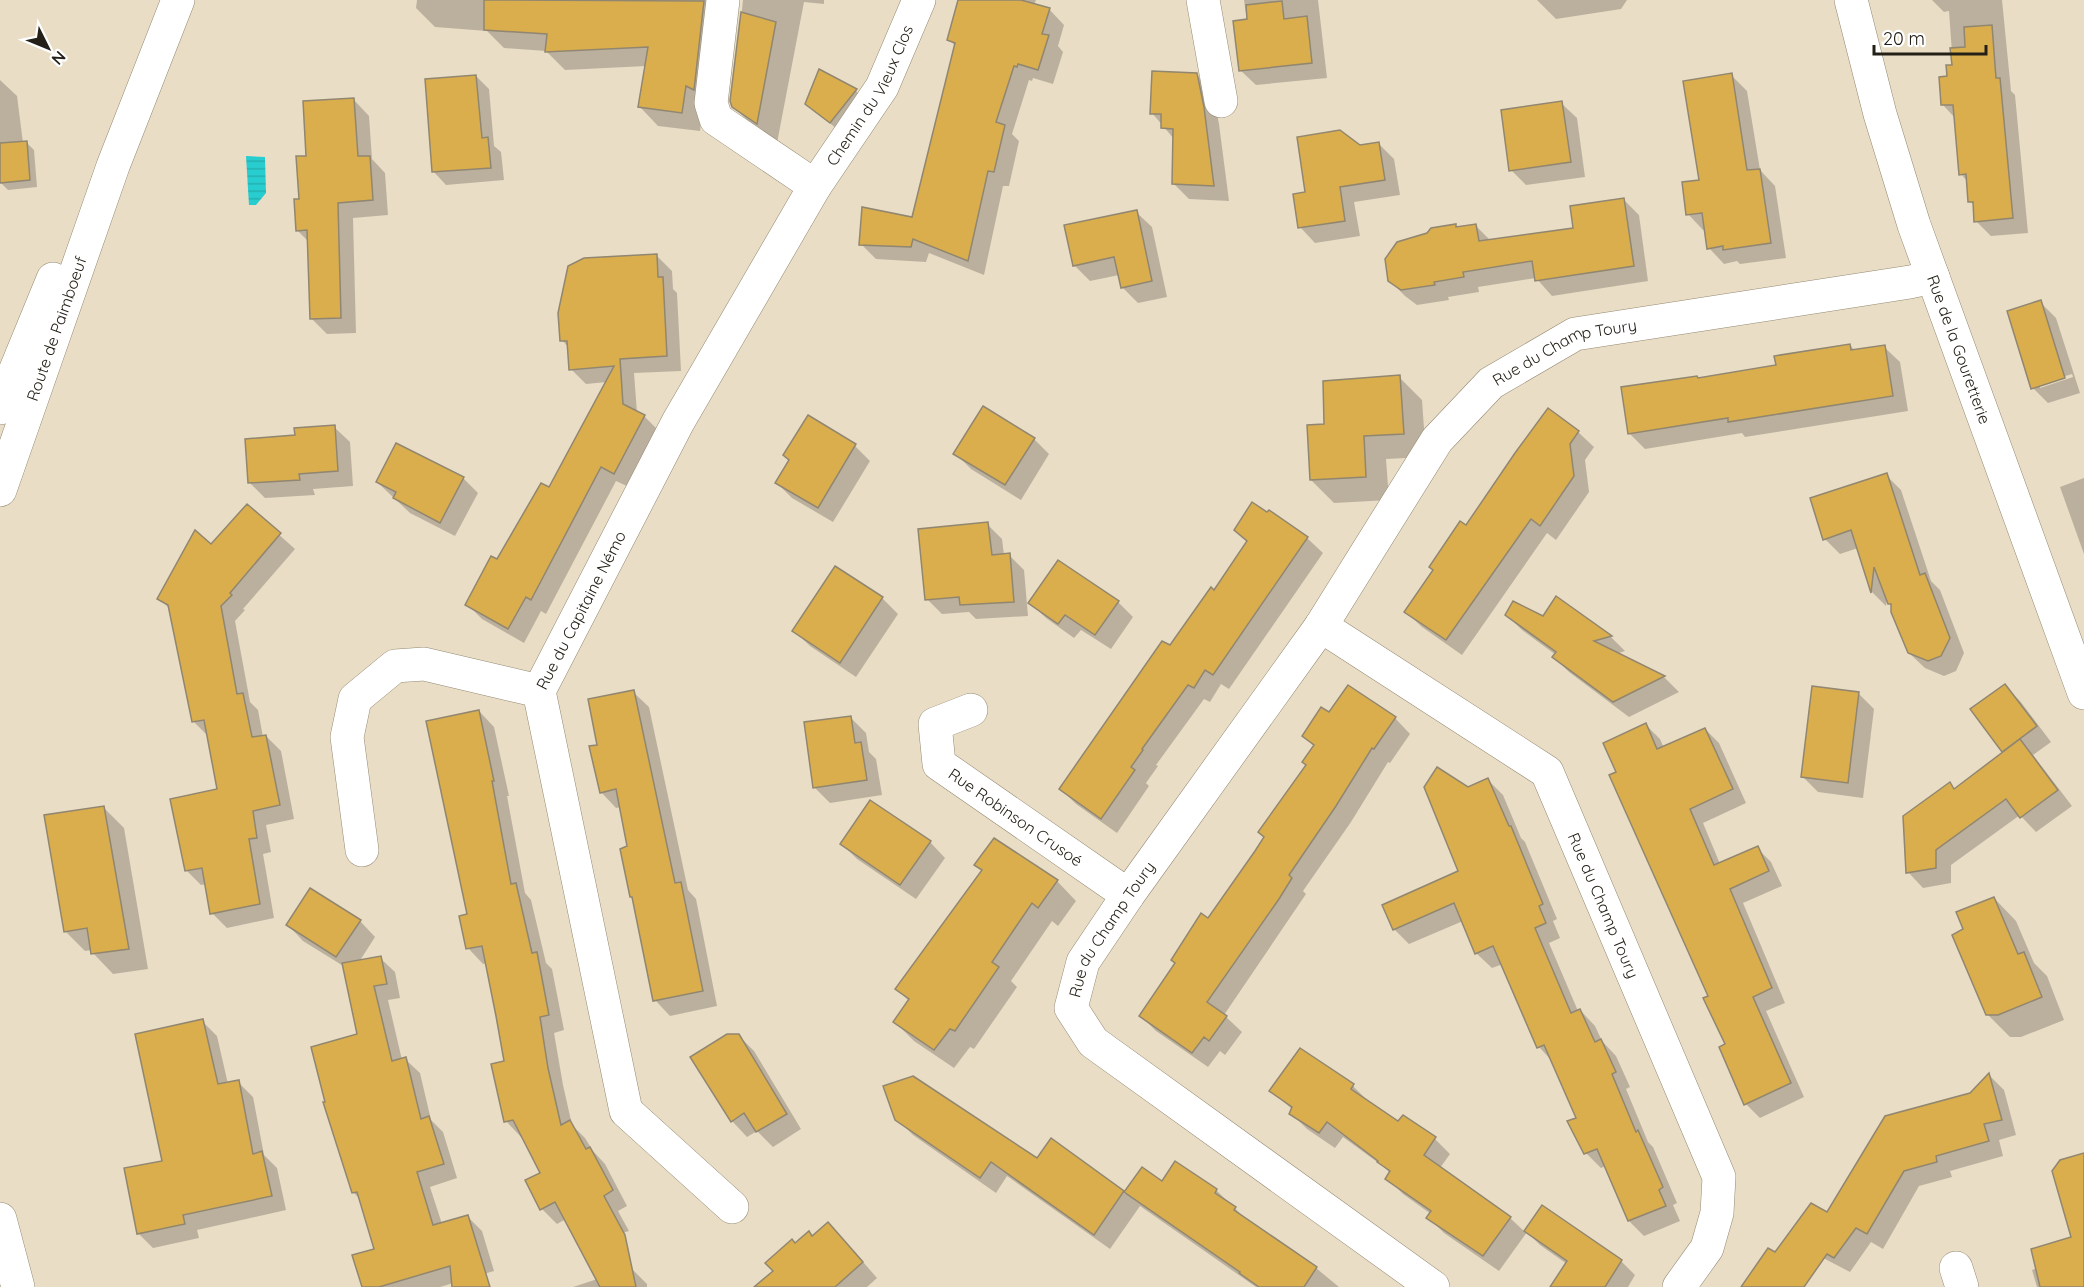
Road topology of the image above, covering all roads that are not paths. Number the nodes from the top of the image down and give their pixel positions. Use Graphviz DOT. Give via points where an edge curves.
graph roads {
  1 [pos="178,0"];
  2 [pos="723,0"];
  3 [pos="920,0"];
  4 [pos="1203,0"];
  5 [pos="1851,0"];
  6 [pos="1221,101"];
  7 [pos="113,166"];
  8 [pos="814,186"];
  9 [pos="1933,277"];
  10 [pos="0,408"];
  11 [pos="0,490"];
  12 [pos="1321,626"];
  13 [pos="538,691"];
  14 [pos="2084,693"];
  15 [pos="971,710"];
  16 [pos="362,850"];
  17 [pos="1128,895"];
  18 [pos="732,1207"];
  19 [pos="0,1219"];
  20 [pos="18,1287"];
  21 [pos="1433,1287"];
  22 [pos="1680,1287"];
  1 -- 7 [label="street, Route de Paimboeuf"];
  2 -- 8 [label="street" via="711,103 716,119"];
  3 -- 8 [label="street, Chemin du Vieux Clos" via="882,87"];
  4 -- 6 [label="street"];
  5 -- 9 [label="street, Rue de la Gouretterie" via="1880,114"];
  7 -- 10 [label="street, Route de Paimboeuf" via="48,290"];
  7 -- 11 [label="street, Route de Paimboeuf"];
  8 -- 13 [label="street, Rue du Capitaine Némo" via="678,422"];
  9 -- 12 [label="street, Rue du Champ Toury" via="1575,334 1491,383 1437,440"];
  9 -- 14 [label="street, Rue de la Gouretterie"];
  12 -- 17 [label="street, Rue du Champ Toury"];
  12 -- 22 [label="street, Rue du Champ Toury" via="1547,772 1719,1177 1718,1213 1707,1248"];
  13 -- 16 [label="street" via="424,664 395,666 355,699 347,737"];
  13 -- 18 [label="street, Rue du Capitaine Némo" via="626,1111"];
  15 -- 17 [label="street, Rue Robinson Crusoé" via="935,724 939,764"];
  17 -- 21 [label="street, Rue du Champ Toury" via="1083,962 1071,1008 1093,1042"];
  19 -- 20 [label="street"];
}
